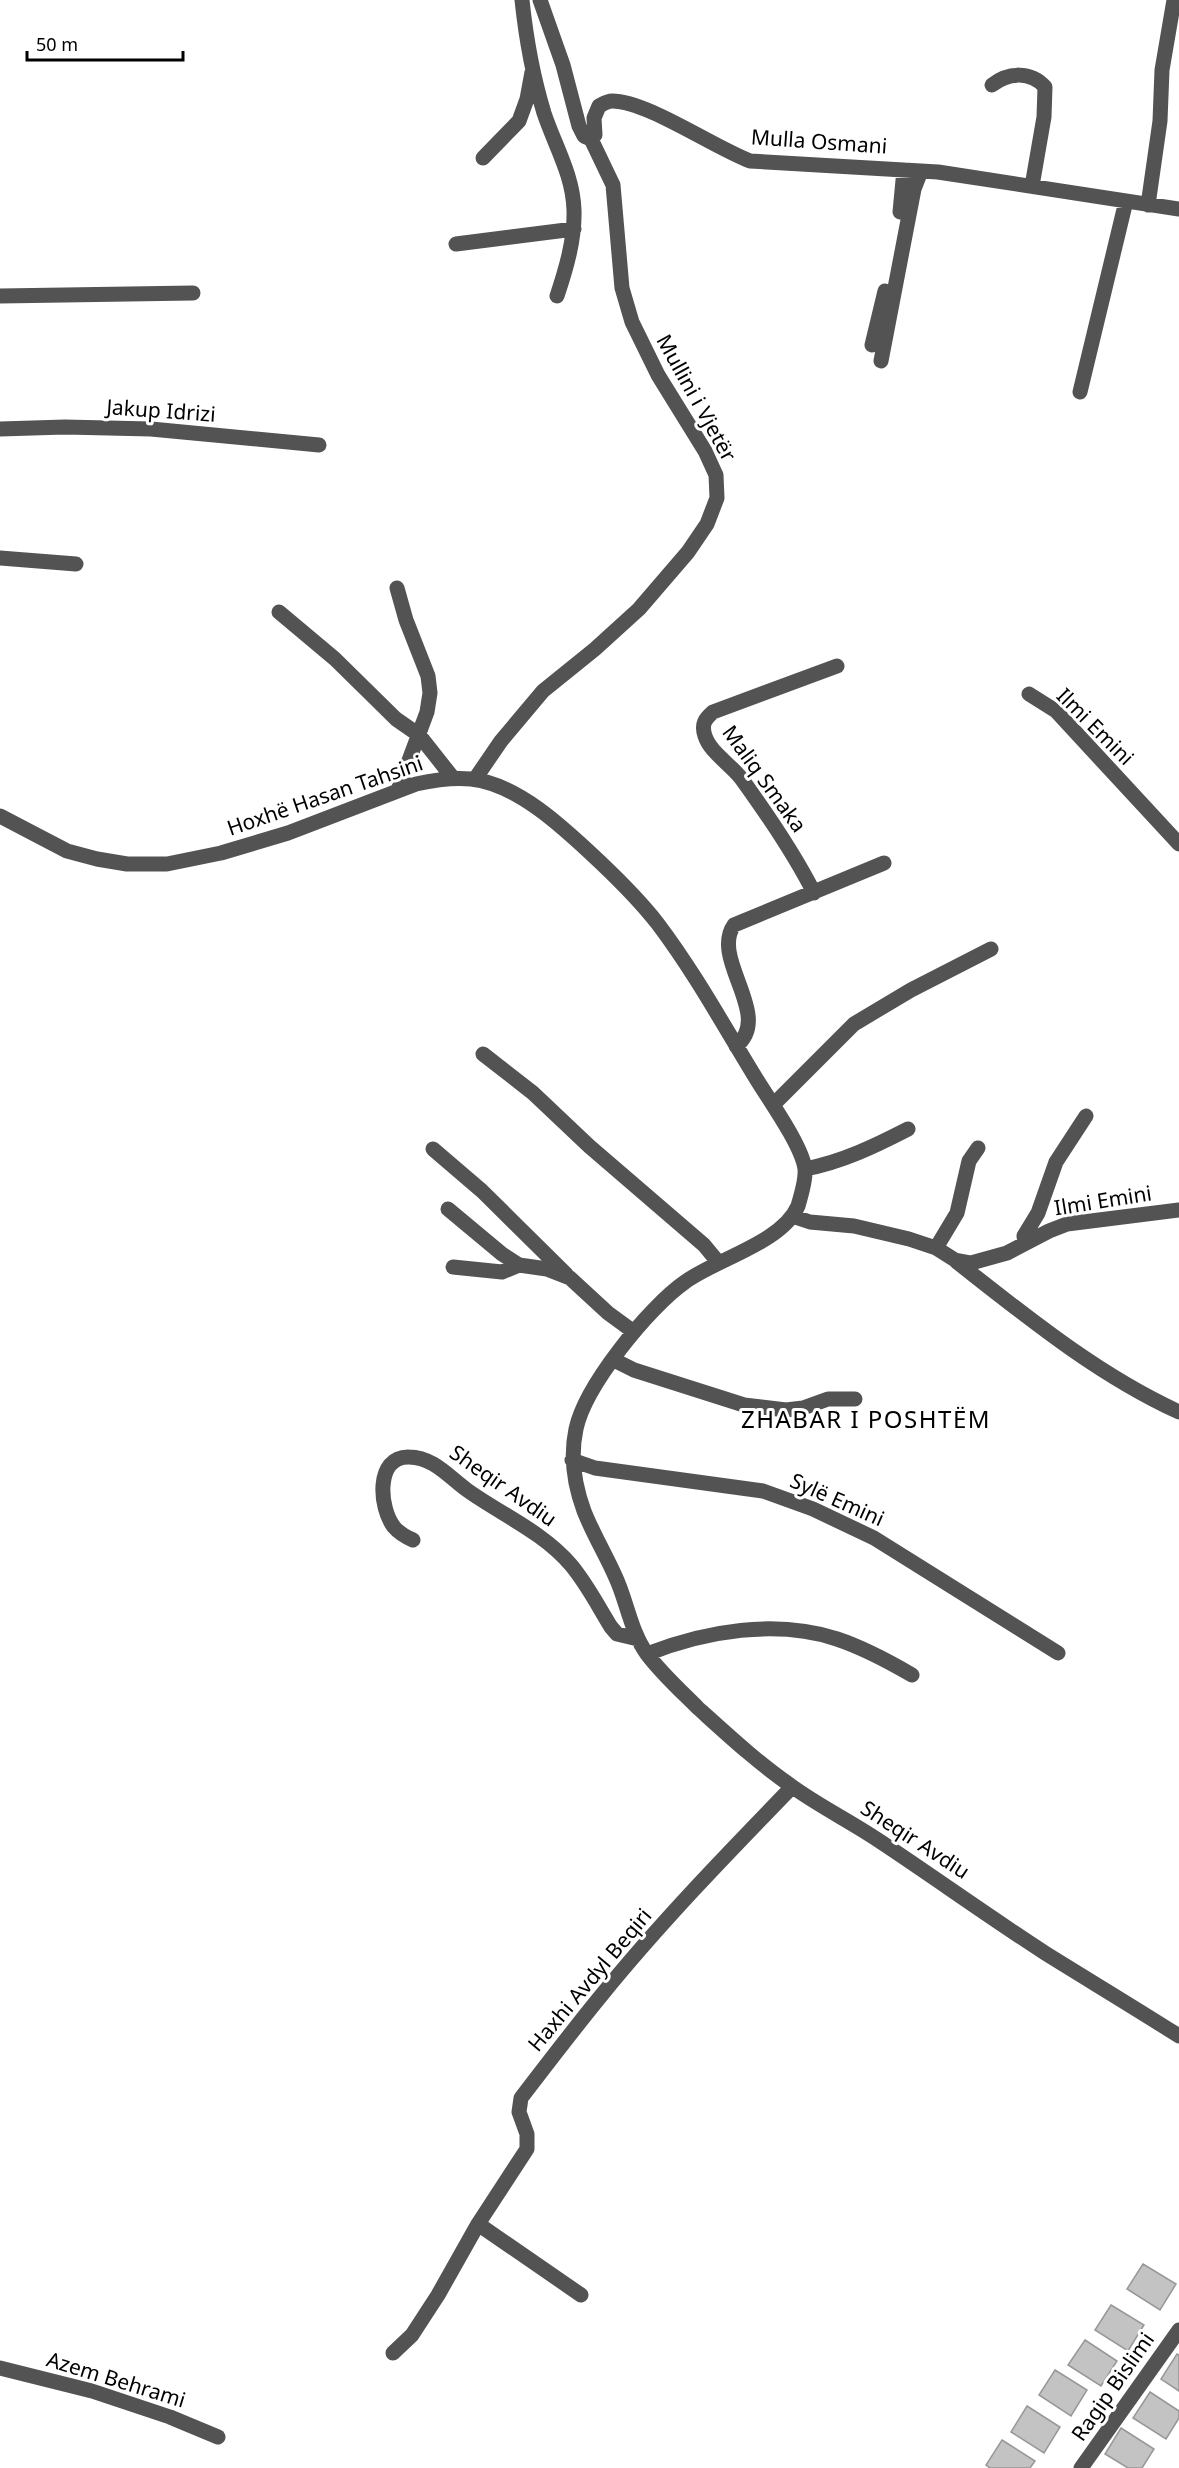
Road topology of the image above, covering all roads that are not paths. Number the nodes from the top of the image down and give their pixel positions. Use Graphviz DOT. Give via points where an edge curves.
graph roads {
  1 [pos="522,0"];
  2 [pos="540,0"];
  3 [pos="1174,0"];
  4 [pos="533,67"];
  5 [pos="992,86"];
  6 [pos="591,139"];
  7 [pos="483,158"];
  8 [pos="904,170"];
  9 [pos="921,171"];
  10 [pos="1032,186"];
  11 [pos="1126,201"];
  12 [pos="1148,205"];
  13 [pos="1179,209"];
  14 [pos="574,229"];
  15 [pos="456,244"];
  16 [pos="194,293"];
  17 [pos="0,296"];
  18 [pos="557,296"];
  19 [pos="872,345"];
  20 [pos="881,361"];
  21 [pos="1080,392"];
  22 [pos="0,429"];
  23 [pos="319,446"];
  24 [pos="0,558"];
  25 [pos="76,564"];
  26 [pos="397,588"];
  27 [pos="279,612"];
  28 [pos="837,666"];
  29 [pos="1029,694"];
  30 [pos="419,735"];
  31 [pos="453,778"];
  32 [pos="475,779"];
  33 [pos="398,790"];
  34 [pos="0,816"];
  35 [pos="1179,844"];
  36 [pos="884,863"];
  37 [pos="814,893"];
  38 [pos="991,949"];
  39 [pos="736,1046"];
  40 [pos="483,1054"];
  41 [pos="773,1105"];
  42 [pos="1086,1116"];
  43 [pos="908,1129"];
  44 [pos="978,1148"];
  45 [pos="434,1149"];
  46 [pos="805,1169"];
  47 [pos="448,1209"];
  48 [pos="1179,1210"];
  49 [pos="792,1216"];
  50 [pos="1025,1243"];
  51 [pos="936,1248"];
  52 [pos="955,1260"];
  53 [pos="718,1262"];
  54 [pos="519,1265"];
  55 [pos="453,1267"];
  56 [pos="570,1278"];
  57 [pos="634,1332"];
  58 [pos="614,1360"];
  59 [pos="855,1399"];
  60 [pos="1179,1412"];
  61 [pos="572,1460"];
  62 [pos="413,1540"];
  63 [pos="638,1639"];
  64 [pos="1058,1653"];
  65 [pos="647,1654"];
  66 [pos="912,1675"];
  67 [pos="792,1787"];
  68 [pos="1179,2036"];
  69 [pos="478,2224"];
  70 [pos="580,2295"];
  71 [pos="1179,2330"];
  72 [pos="393,2353"];
  73 [pos="0,2368"];
  74 [pos="218,2437"];
  75 [pos="1081,2468"];
  1 -- 4 [label="street"];
  2 -- 6 [label="street, Mullini i Vjetër" via="579,126 584,136"];
  3 -- 12 [label="street" via="1162,70 1161,121"];
  4 -- 7 [label="street" via="519,121"];
  4 -- 14 [label="street" via="551,134 568,171"];
  5 -- 10 [label="street" via="1001,77 1029,76 1046,87"];
  6 -- 8 [label="street, Mulla Osmani" via="599,106 608,101 652,113 750,161"];
  6 -- 32 [label="street, Mullini i Vjetër" via="613,185 622,288 632,322 658,375 709,459 716,475 717,498 707,524 688,552 639,609 543,691"];
  8 -- 9 [label="street, Mulla Osmani"];
  8 -- 19 [label="street, Mulla Osmani" via="888,278"];
  9 -- 10 [label="street, Mulla Osmani"];
  9 -- 20 [label="street" via="914,189"];
  10 -- 11 [label="street, Mulla Osmani"];
  11 -- 12 [label="street, Mulla Osmani"];
  11 -- 21 [label="street"];
  12 -- 13 [label="street, Mulla Osmani"];
  14 -- 15 [label="street"];
  14 -- 18 [label="street"];
  16 -- 17 [label="street"];
  22 -- 23 [label="street, Jakup Idrizi" via="151,429"];
  24 -- 25 [label="street"];
  26 -- 30 [label="street" via="428,676 430,693"];
  27 -- 30 [label="street, Hoxhë Hasan Tahsini" via="335,659 396,719"];
  28 -- 37 [label="street, Maliq Smaka" via="713,712 703,726 705,738 740,778"];
  29 -- 35 [label="street, Ilmi Emini" via="1056,711"];
  30 -- 31 [label="street, Hoxhë Hasan Tahsini"];
  30 -- 33 [label="street"];
  31 -- 32 [label="street, Hoxhë Hasan Tahsini"];
  31 -- 33 [label="street, Hoxhë Hasan Tahsini"];
  32 -- 39 [label="street, Hoxhë Hasan Tahsini" via="522,798 571,835 627,888 686,962"];
  33 -- 34 [label="street, Hoxhë Hasan Tahsini" via="288,833 168,864 97,860 67,851"];
  36 -- 37 [label="street"];
  37 -- 39 [label="street" via="742,921 730,931 729,953 747,1011 748,1029"];
  38 -- 41 [label="street" via="854,1024"];
  39 -- 41 [label="street, Hoxhë Hasan Tahsini"];
  40 -- 53 [label="street" via="533,1093 704,1245"];
  41 -- 46 [label="street, Hoxhë Hasan Tahsini"];
  42 -- 50 [label="street" via="1056,1162 1038,1213 1024,1236"];
  43 -- 46 [label="street" via="825,1166"];
  44 -- 51 [label="street" via="969,1161 957,1213"];
  45 -- 56 [label="street"];
  46 -- 49 [label="street"];
  47 -- 54 [label="street"];
  48 -- 50 [label="street, Ilmi Emini" via="1068,1224"];
  49 -- 51 [label="street" via="810,1222 854,1226"];
  49 -- 53 [label="street, Sheqir Avdiu" via="759,1242"];
  50 -- 52 [label="street, Ilmi Emini" via="987,1260"];
  51 -- 52 [label="street"];
  52 -- 60 [label="street" via="1103,1370"];
  53 -- 57 [label="street, Sheqir Avdiu" via="683,1283"];
  54 -- 55 [label="street" via="502,1272"];
  54 -- 56 [label="street" via="547,1269"];
  56 -- 57 [label="street" via="608,1314"];
  57 -- 58 [label="street, Sheqir Avdiu"];
  58 -- 59 [label="street" via="744,1405 786,1410 828,1399"];
  58 -- 61 [label="street, Sheqir Avdiu" via="577,1424"];
  61 -- 63 [label="street, Sheqir Avdiu" via="585,1512 616,1578"];
  61 -- 64 [label="street, Sylë Emini" via="617,1471 763,1491 813,1509 874,1538"];
  62 -- 63 [label="street, Sheqir Avdiu" via="394,1527 383,1494 389,1466 408,1456 429,1461 547,1541 571,1564 610,1627 617,1634"];
  63 -- 65 [label="street, Sheqir Avdiu"];
  65 -- 66 [label="street" via="706,1637 756,1629 791,1629 836,1639"];
  65 -- 67 [label="street, Sheqir Avdiu" via="668,1679 738,1744"];
  67 -- 68 [label="street, Sheqir Avdiu" via="880,1840 1044,1952"];
  67 -- 69 [label="street, Haxhi Avdyl Beqiri" via="654,1934 521,2098 519,2112 527,2134 527,2149"];
  69 -- 70 [label="street"];
  69 -- 72 [label="street, Haxhi Avdyl Beqiri" via="412,2335"];
  71 -- 75 [label="street, Ragip Bislimi"];
  73 -- 74 [label="street, Azem Behrami" via="92,2391"];
}
